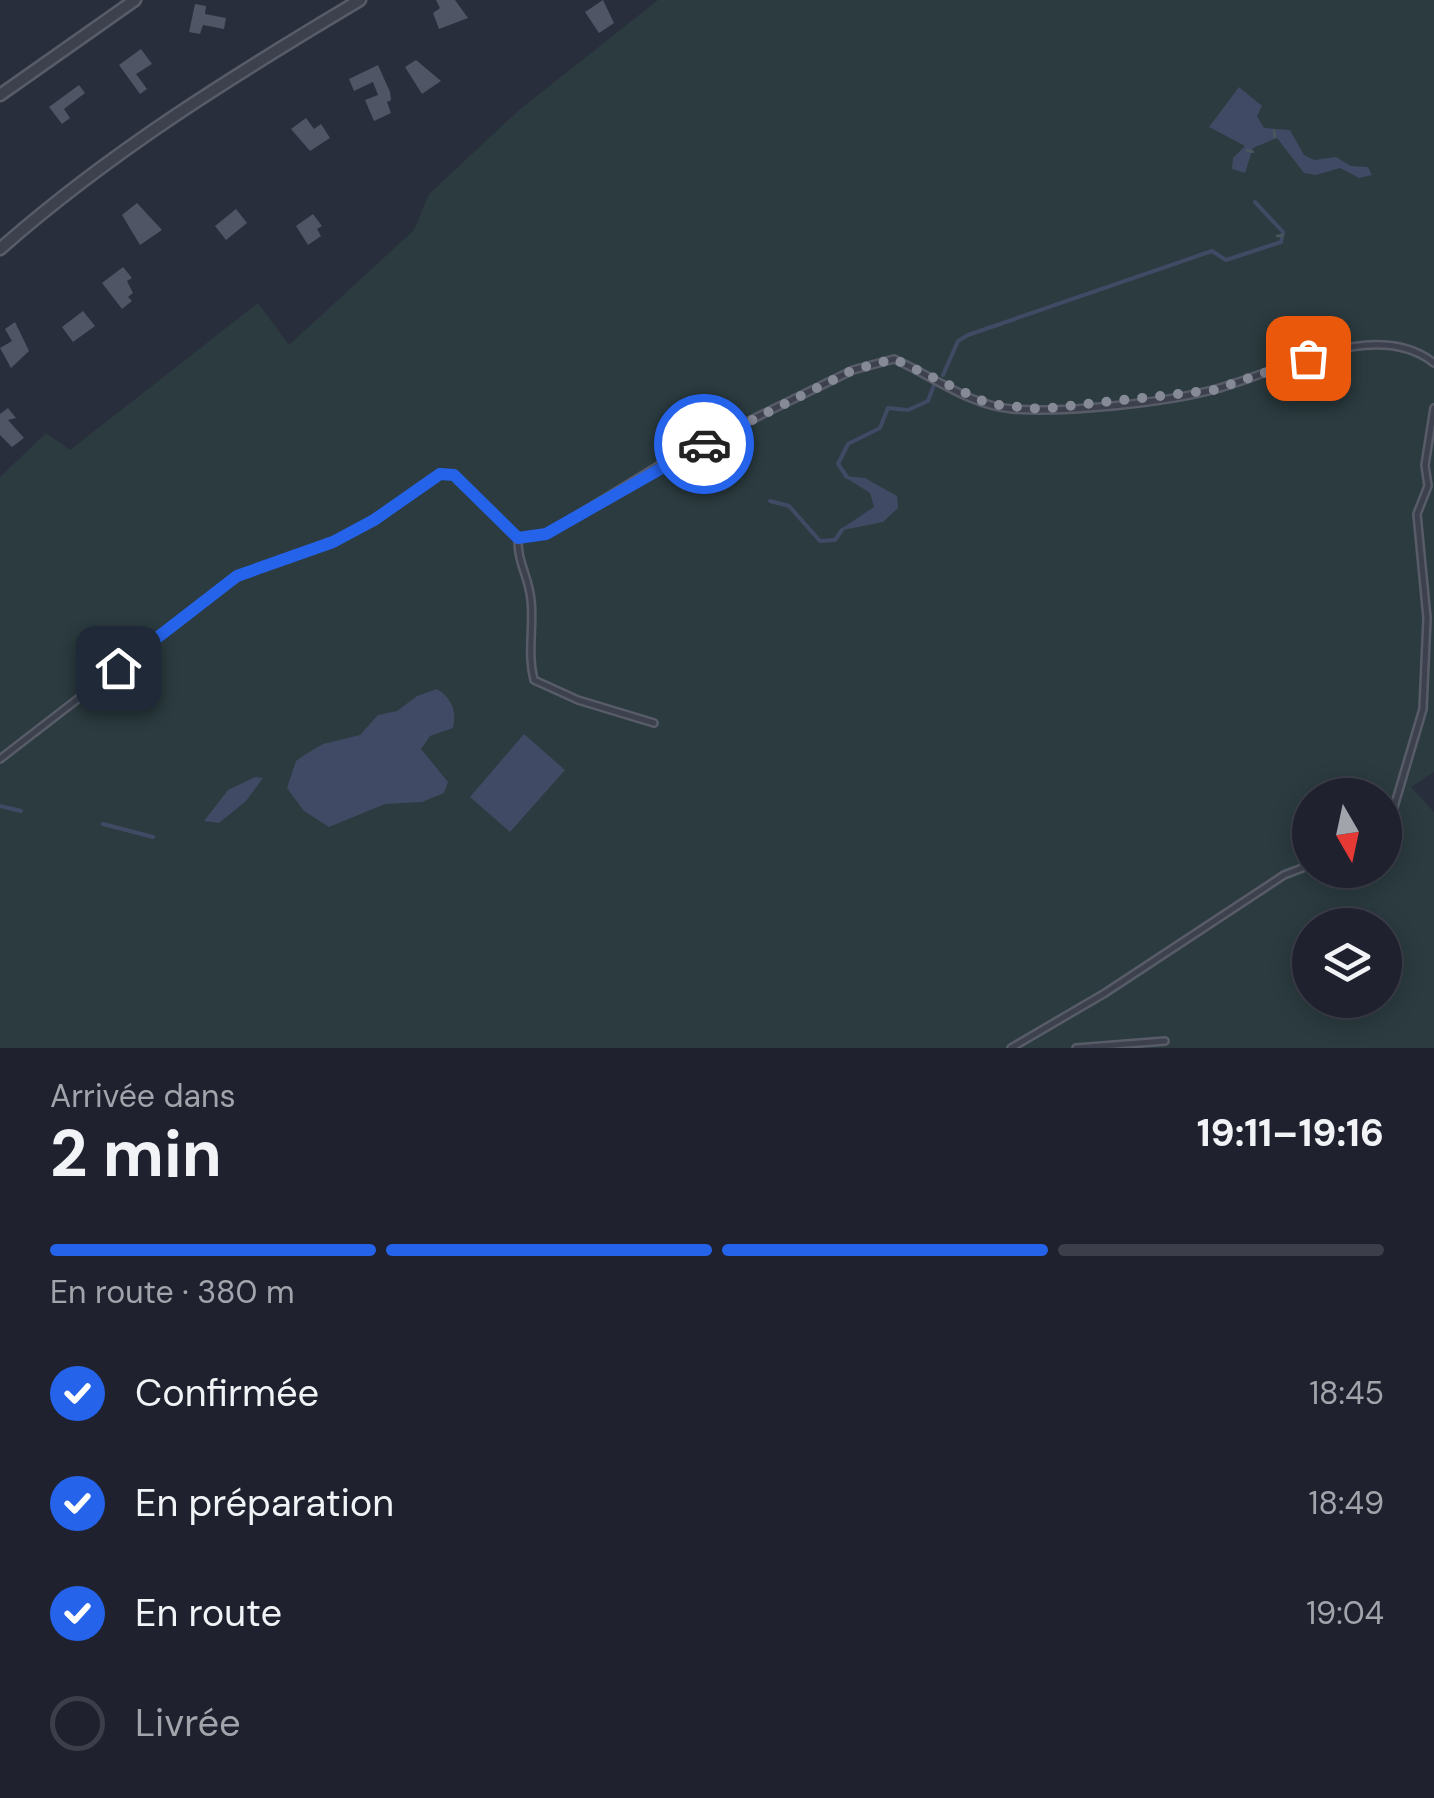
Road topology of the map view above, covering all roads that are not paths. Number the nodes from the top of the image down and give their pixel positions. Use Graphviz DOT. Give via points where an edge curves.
graph roads {
  1 [pos="135,0"];
  2 [pos="360,0"];
  3 [pos="0,95"];
  4 [pos="0,249"];
  5 [pos="1434,363"];
  6 [pos="1434,408"];
  7 [pos="518,538"];
  8 [pos="654,723"];
  9 [pos="0,759"];
  10 [pos="1402,779"];
  11 [pos="1292,872"];
  12 [pos="1166,1041"];
  13 [pos="1012,1048"];
  14 [pos="1076,1048"];
  1 -- 3 [label="street"];
  2 -- 4 [label="street" via="222,82 62,194"];
  5 -- 7 [label="lane" via="1414,353 1339,347 1214,390 1041,409 989,404 894,359 853,370 663,463 546,534"];
  6 -- 10 [label="lane" via="1428,486 1416,514 1426,618 1423,709"];
  7 -- 8 [label="lane" via="518,564 532,599 534,680"];
  7 -- 9 [label="lane" via="454,475 440,474 333,542 237,576"];
  11 -- 13 [label="lane"];
  12 -- 14 [label="lane"];
}
